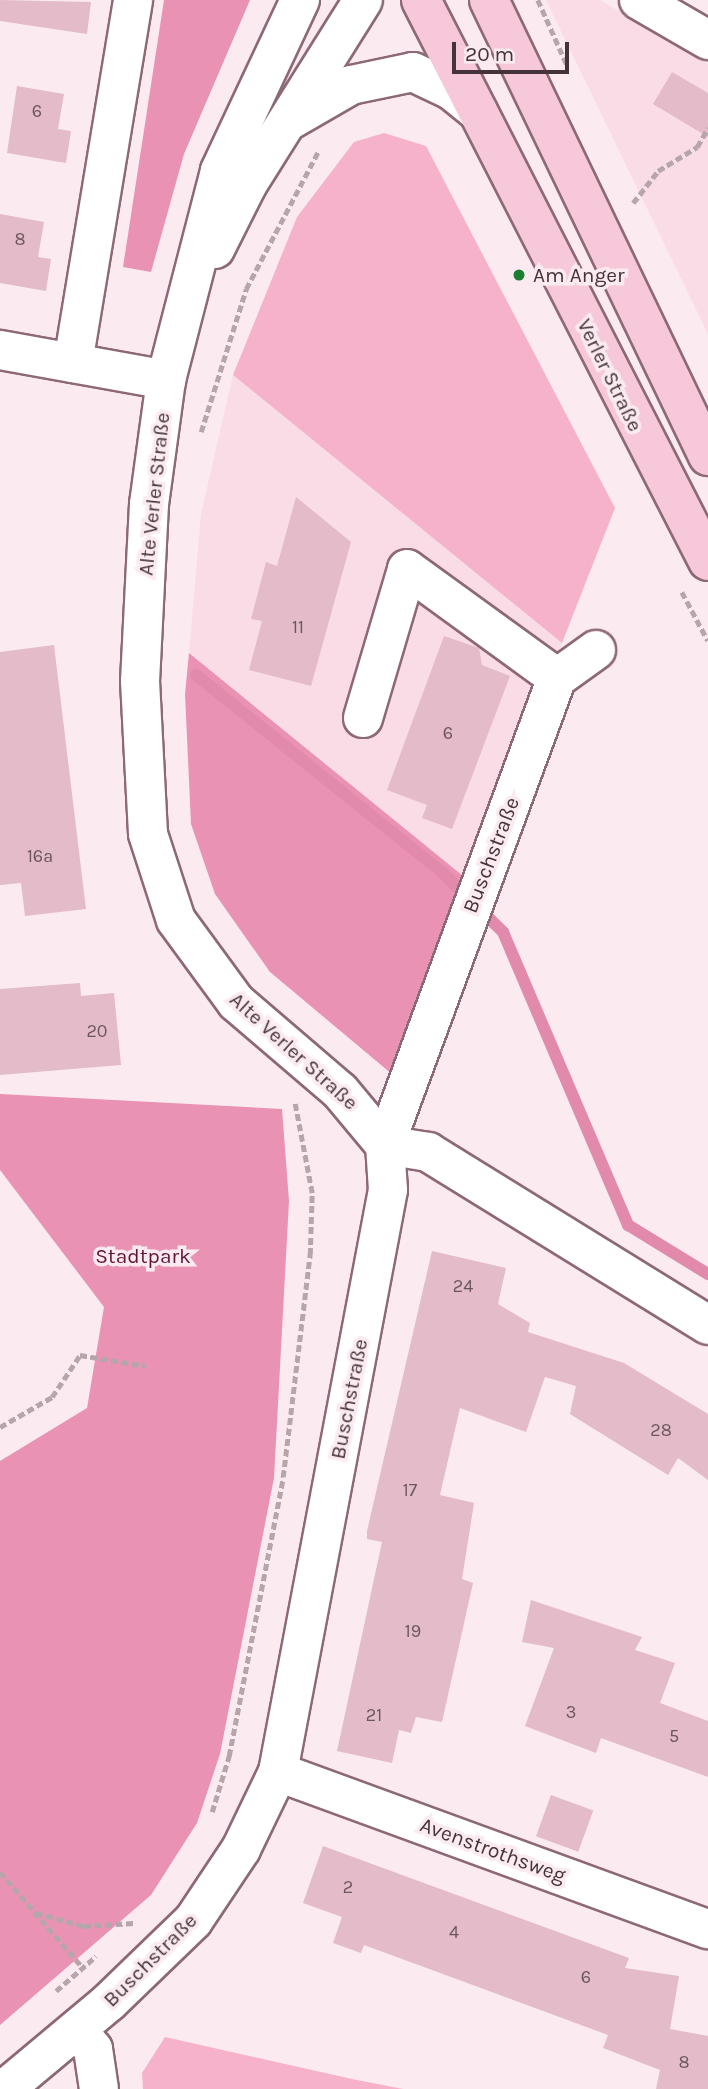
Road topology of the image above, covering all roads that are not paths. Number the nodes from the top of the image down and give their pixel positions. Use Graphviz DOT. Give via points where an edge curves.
graph roads {
  1 [pos="132,0"];
  2 [pos="300,0"];
  3 [pos="363,0"];
  4 [pos="421,0"];
  5 [pos="489,0"];
  6 [pos="639,0"];
  7 [pos="708,40"];
  8 [pos="478,112"];
  9 [pos="290,120"];
  10 [pos="186,307"];
  11 [pos="0,350"];
  12 [pos="73,363"];
  13 [pos="166,380"];
  14 [pos="708,456"];
  15 [pos="708,561"];
  16 [pos="596,650"];
  17 [pos="557,678"];
  18 [pos="363,718"];
  19 [pos="384,1145"];
  20 [pos="708,1325"];
  21 [pos="278,1772"];
  22 [pos="708,1929"];
  23 [pos="77,2030"];
  24 [pos="5,2089"];
  25 [pos="99,2089"];
  1 -- 12 [label="street"];
  2 -- 10 [label="street, Alte Verler Straße" via="220,171"];
  3 -- 9 [label="street, Alte Verler Straße"];
  4 -- 8 [label="main road, Verler Straße"];
  5 -- 14 [label="main road"];
  6 -- 7 [label="street"];
  8 -- 9 [label="street, Alte Verler Straße" via="451,90 413,72 351,85"];
  8 -- 15 [label="main road, Verler Straße"];
  9 -- 10 [label="street, Alte Verler Straße" via="247,185"];
  10 -- 13 [label="street, Alte Verler Straße"];
  11 -- 12 [label="street"];
  12 -- 13 [label="street"];
  13 -- 19 [label="street, Alte Verler Straße" via="149,504 140,681 148,834 176,920 236,1002 367,1117"];
  16 -- 17 [label="street"];
  17 -- 18 [label="street" via="407,569"];
  17 -- 19 [label="street, Buschstraße"];
  19 -- 20 [label="street" via="428,1152"];
  19 -- 21 [label="street, Buschstraße" via="388,1190"];
  21 -- 22 [label="street, Avenstrothsweg"];
  21 -- 23 [label="street, Buschstraße" via="241,1849 193,1921"];
  23 -- 24 [label="street, Buschstraße"];
  23 -- 25 [label="street" via="93,2049"];
}
